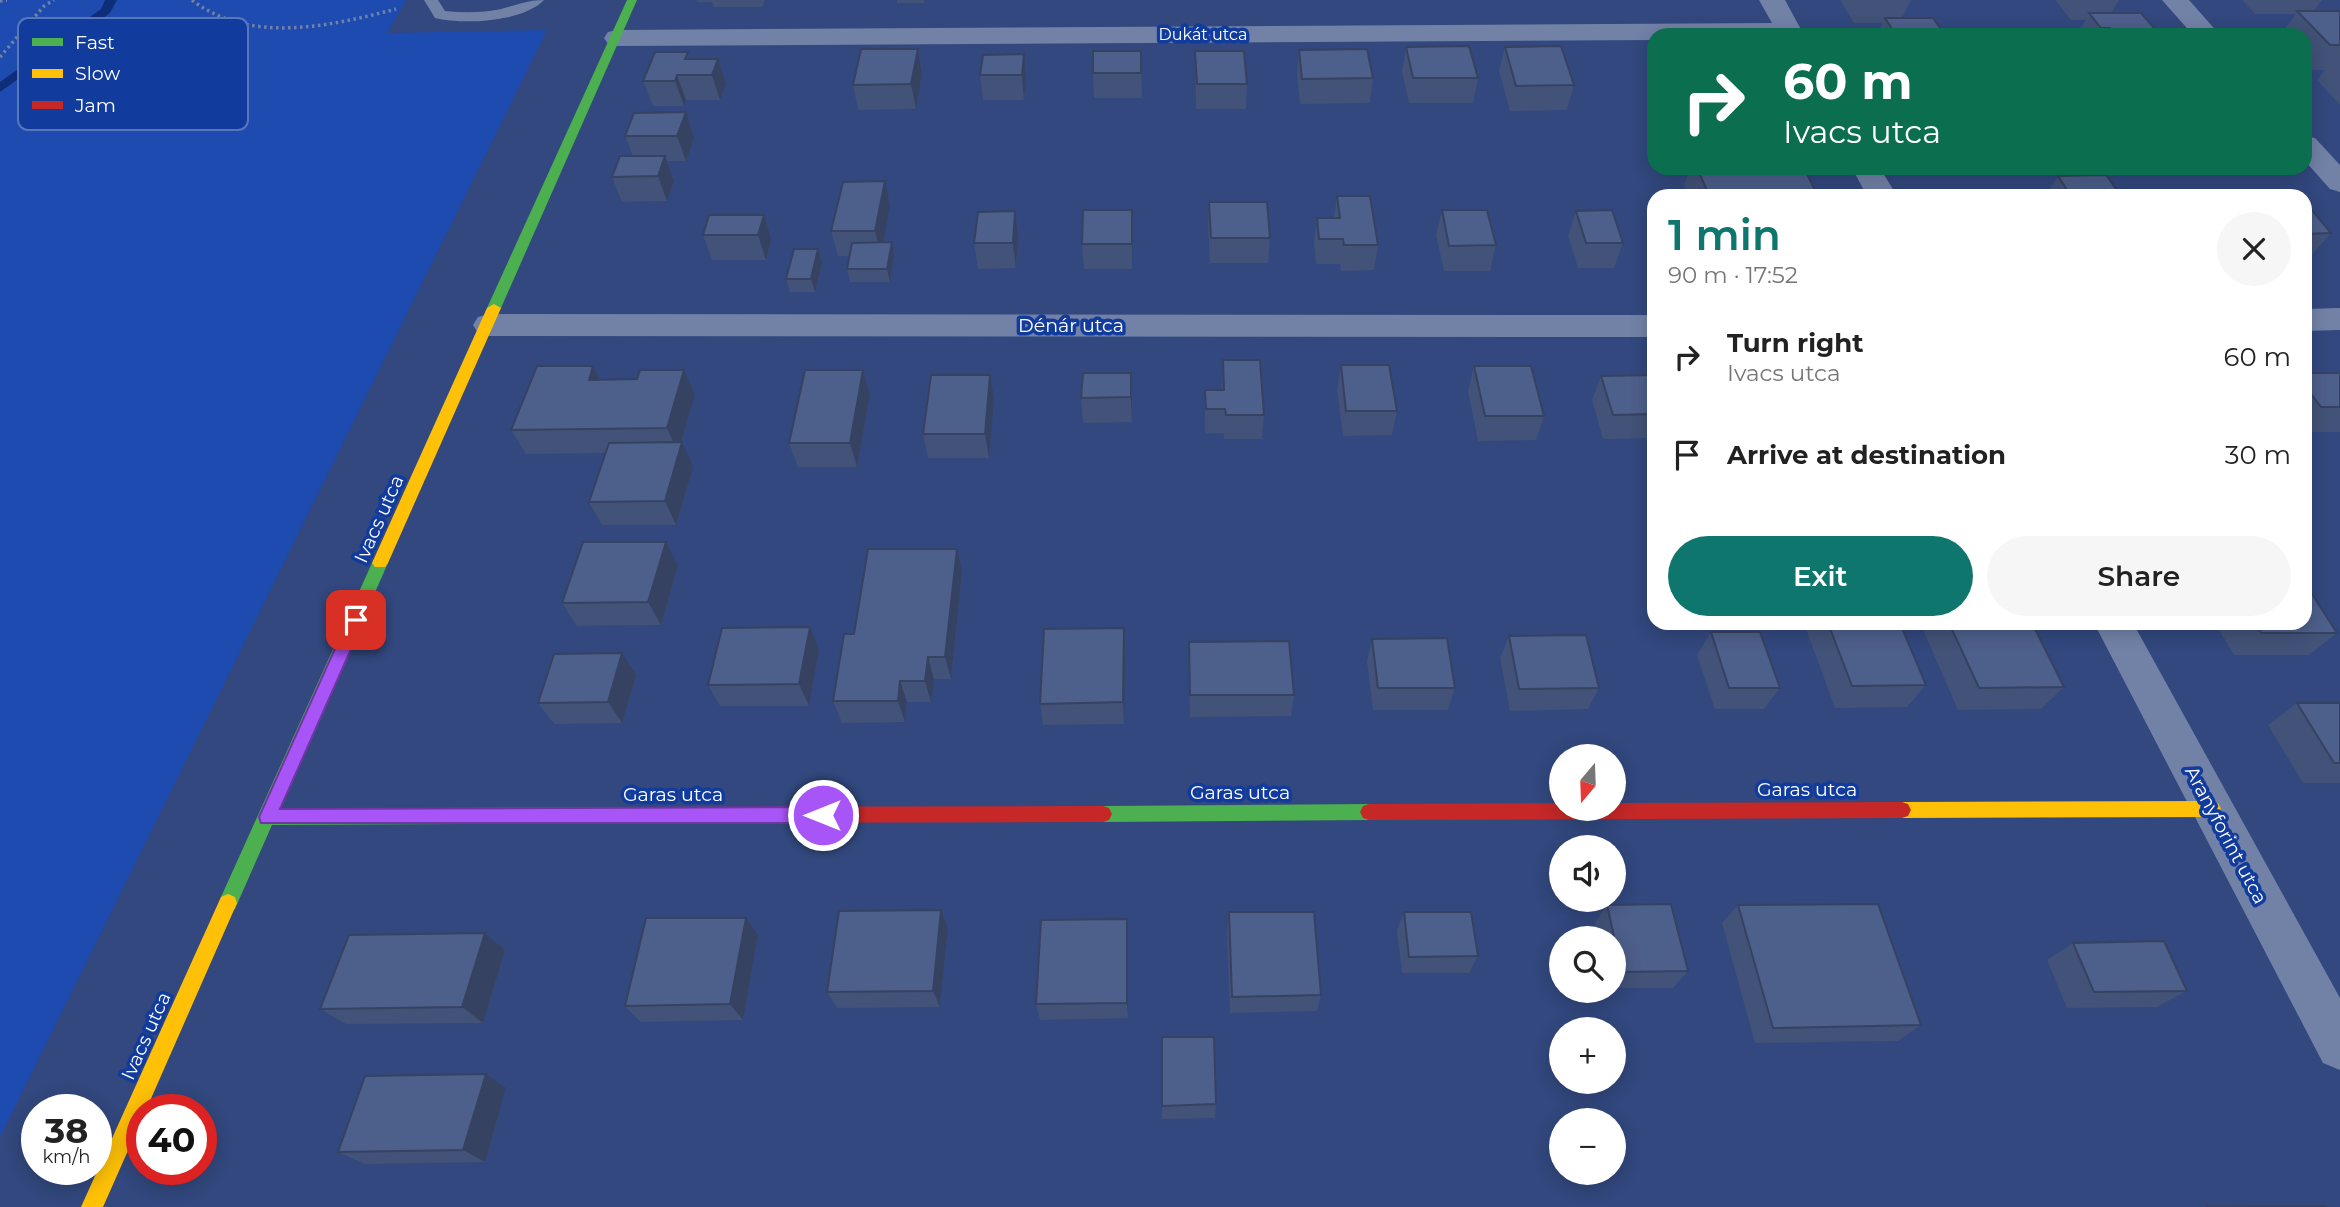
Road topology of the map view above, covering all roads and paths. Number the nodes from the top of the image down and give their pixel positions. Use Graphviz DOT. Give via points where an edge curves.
graph roads {
  1 [pos="7,0"];
  2 [pos="54,0"];
  3 [pos="192,0"];
  4 [pos="432,0"];
  5 [pos="537,0"];
  6 [pos="632,0"];
  7 [pos="1772,0"];
  8 [pos="2175,0"];
  9 [pos="0,1"];
  10 [pos="401,8"];
  11 [pos="34,18"];
  12 [pos="220,18"];
  13 [pos="248,25"];
  14 [pos="1787,28"];
  15 [pos="2201,28"];
  16 [pos="1647,33"];
  17 [pos="18,36"];
  18 [pos="618,37"];
  19 [pos="0,57"];
  20 [pos="2312,152"];
  21 [pos="2340,183"];
  22 [pos="2340,319"];
  23 [pos="2312,320"];
  24 [pos="489,325"];
  25 [pos="1647,326"];
  26 [pos="2117,630"];
  27 [pos="2212,808"];
  28 [pos="268,817"];
  29 [pos="2340,1046"];
  30 [pos="92,1207"];
  1 -- 9 [label="path"];
  2 -- 11 [label="path"];
  3 -- 12 [label="path"];
  4 -- 5 [label="lane" via="440,15 477,19 518,10"];
  6 -- 18 [label="street, Ivacs utca"];
  7 -- 14 [label="street"];
  8 -- 15 [label="street"];
  10 -- 13 [label="path" via="365,18 279,27"];
  16 -- 18 [label="street, Dukát utca"];
  17 -- 19 [label="path"];
  18 -- 24 [label="street, Ivacs utca"];
  20 -- 21 [label="street"];
  22 -- 23 [label="street"];
  24 -- 25 [label="street, Dénár utca"];
  24 -- 28 [label="street, Ivacs utca"];
  26 -- 27 [label="street, Aranyforint utca"];
  27 -- 28 [label="street, Garas utca"];
  27 -- 29 [label="street, Aranyforint utca"];
  28 -- 30 [label="street, Ivacs utca"];
}
